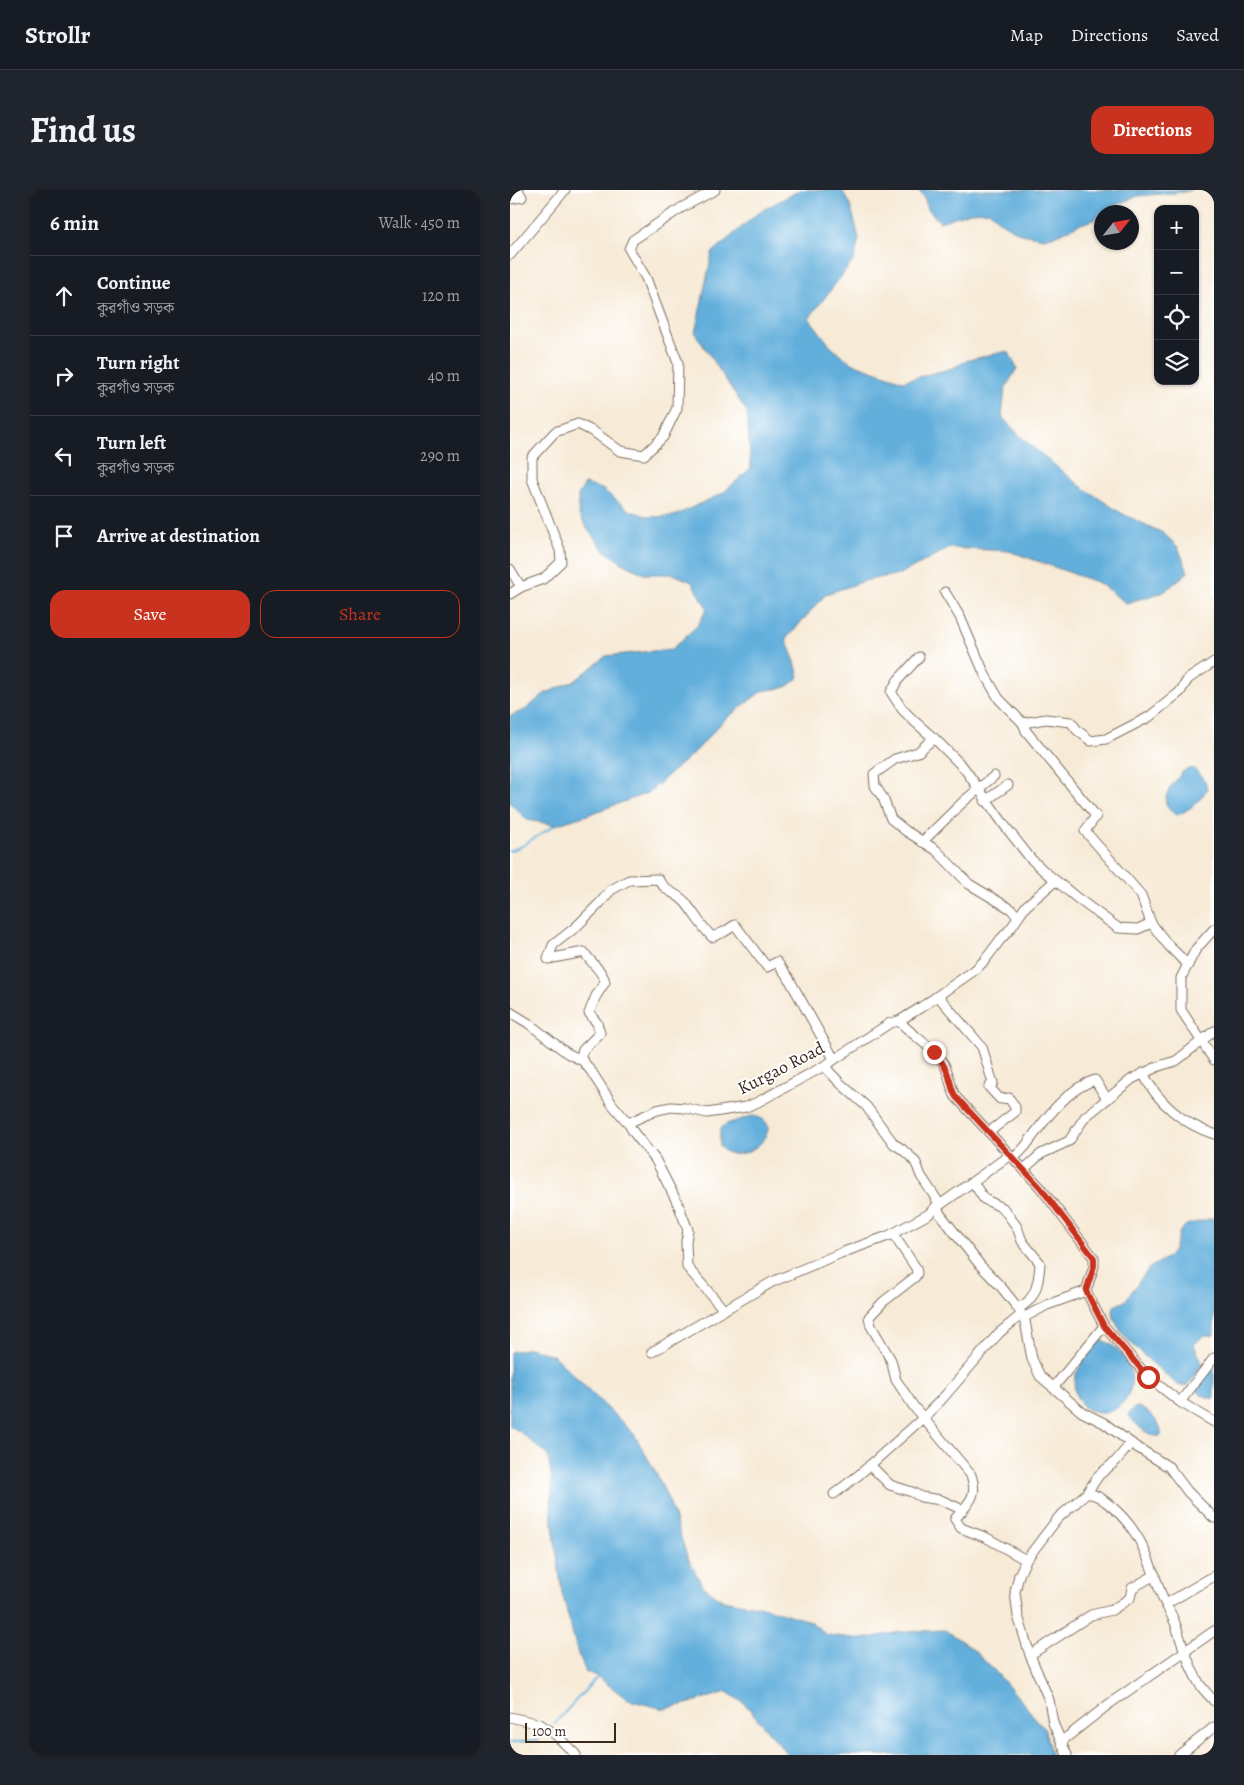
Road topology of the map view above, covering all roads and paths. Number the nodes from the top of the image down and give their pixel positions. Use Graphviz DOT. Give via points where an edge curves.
graph roads {
  1 [pos="518,190"];
  2 [pos="565,190"];
  3 [pos="715,190"];
  4 [pos="510,199"];
  5 [pos="510,255"];
  6 [pos="510,570"];
  7 [pos="522,587"];
  8 [pos="945,592"];
  9 [pos="510,594"];
  10 [pos="919,657"];
  11 [pos="1214,662"];
  12 [pos="1023,723"];
  13 [pos="934,738"];
  14 [pos="994,776"];
  15 [pos="1008,785"];
  16 [pos="978,790"];
  17 [pos="985,801"];
  18 [pos="922,842"];
  19 [pos="1056,881"];
  20 [pos="1018,917"];
  21 [pos="1151,923"];
  22 [pos="1214,928"];
  23 [pos="1188,965"];
  24 [pos="938,996"];
  25 [pos="510,1012"];
  26 [pos="899,1021"];
  27 [pos="1214,1031"];
  28 [pos="1201,1040"];
  29 [pos="580,1059"];
  30 [pos="834,1059"];
  31 [pos="1214,1060"];
  32 [pos="824,1066"];
  33 [pos="1143,1073"];
  34 [pos="1106,1099"];
  35 [pos="628,1122"];
  36 [pos="988,1132"];
  37 [pos="1214,1134"];
  38 [pos="1012,1156"];
  39 [pos="1024,1169"];
  40 [pos="973,1182"];
  41 [pos="938,1207"];
  42 [pos="893,1234"];
  43 [pos="1086,1291"];
  44 [pos="724,1310"];
  45 [pos="1021,1314"];
  46 [pos="1104,1326"];
  47 [pos="652,1352"];
  48 [pos="1214,1358"];
  49 [pos="1053,1388"];
  50 [pos="1180,1402"];
  51 [pos="923,1418"];
  52 [pos="1214,1422"];
  53 [pos="1131,1443"];
  54 [pos="870,1465"];
  55 [pos="834,1494"];
  56 [pos="1086,1494"];
  57 [pos="963,1510"];
  58 [pos="1214,1518"];
  59 [pos="1026,1560"];
  60 [pos="1155,1575"];
  61 [pos="1214,1576"];
  62 [pos="1166,1604"];
  63 [pos="1214,1631"];
  64 [pos="1184,1651"];
  65 [pos="1030,1655"];
  66 [pos="1214,1701"];
  67 [pos="510,1717"];
  68 [pos="1214,1727"];
  69 [pos="1062,1741"];
  70 [pos="576,1755"];
  71 [pos="1067,1755"];
  72 [pos="1179,1755"];
  1 -- 4 [label="street" via="522,197"];
  2 -- 5 [label="street"];
  3 -- 7 [label="street" via="632,240 629,249 646,278 678,363 677,408 663,437 644,455 620,451 578,424 555,432 532,457 532,479 560,550 561,562 543,579"];
  6 -- 7 [label="street"];
  7 -- 9 [label="street"];
  8 -- 12 [label="street" via="999,699"];
  10 -- 13 [label="street" via="891,692 902,709"];
  11 -- 12 [label="street" via="1188,679 1180,692 1149,717 1106,739 1091,741 1072,722 1046,720"];
  12 -- 21 [label="street" via="1026,731 1096,816 1085,831 1141,895"];
  13 -- 16 [label="street" via="964,768"];
  13 -- 18 [label="street" via="918,752 895,759 874,774 875,786 892,819"];
  14 -- 16 [label="street"];
  15 -- 17 [label="street"];
  16 -- 17 [label="street"];
  16 -- 18 [label="street"];
  17 -- 19 [label="street" via="1031,859"];
  18 -- 20 [label="street" via="936,850 969,884 1011,909"];
  19 -- 20 [label="street, Kurgao Road"];
  19 -- 21 [label="street" via="1118,928 1138,929"];
  20 -- 24 [label="street, Kurgao Road" via="985,960"];
  21 -- 23 [label="street" via="1173,952"];
  22 -- 23 [label="street" via="1196,949"];
  23 -- 28 [label="street" via="1181,978 1181,1010"];
  24 -- 26 [label="street, Kurgao Road"];
  24 -- 36 [label="street" via="982,1047 993,1084 989,1087 1000,1099 1009,1098 1016,1106 1015,1112"];
  25 -- 29 [label="street"];
  26 -- 30 [label="street, Kurgao Road" via="890,1023"];
  26 -- 36 [label="street" via="942,1061 956,1097"];
  27 -- 28 [label="street"];
  28 -- 31 [label="street"];
  28 -- 33 [label="street" via="1176,1061"];
  29 -- 30 [label="street" via="583,1050 600,1033 589,1013 605,982 604,975 584,952 548,959 553,945 576,928 611,890 629,880 658,879 663,888 683,900 712,937 734,925 767,968 777,962"];
  29 -- 35 [label="street"];
  30 -- 32 [label="street, Kurgao Road"];
  32 -- 35 [label="street, Kurgao Road" via="746,1107 706,1113 670,1107"];
  32 -- 41 [label="street" via="866,1106 894,1144 912,1158"];
  33 -- 34 [label="street"];
  33 -- 37 [label="street" via="1166,1106 1190,1124"];
  34 -- 38 [label="street" via="1095,1080 1086,1083 1054,1109 1027,1144"];
  34 -- 39 [label="street" via="1085,1117 1069,1141 1042,1154"];
  35 -- 44 [label="street" via="655,1159 678,1204 688,1230 687,1267"];
  36 -- 38 [label="street"];
  38 -- 39 [label="street"];
  38 -- 40 [label="street"];
  39 -- 43 [label="street" via="1094,1258"];
  40 -- 41 [label="street"];
  40 -- 45 [label="street" via="984,1199 1003,1208 1017,1227 1022,1241 1040,1263 1034,1296"];
  41 -- 42 [label="street"];
  41 -- 45 [label="street" via="949,1226"];
  42 -- 44 [label="street" via="772,1282"];
  42 -- 51 [label="street" via="917,1273 869,1317 891,1360 896,1380"];
  43 -- 45 [label="street"];
  43 -- 46 [label="street"];
  44 -- 47 [label="street"];
  45 -- 49 [label="street" via="1036,1369"];
  45 -- 51 [label="street" via="999,1333"];
  46 -- 49 [label="street"];
  46 -- 50 [label="street" via="1148,1377"];
  48 -- 50 [label="street"];
  49 -- 53 [label="street" via="1082,1412"];
  50 -- 52 [label="street"];
  51 -- 54 [label="street"];
  51 -- 57 [label="street" via="971,1475 974,1494"];
  53 -- 56 [label="street" via="1099,1475"];
  53 -- 58 [label="street" via="1169,1467"];
  54 -- 55 [label="street"];
  54 -- 57 [label="street" via="890,1485"];
  56 -- 59 [label="street" via="1058,1518"];
  56 -- 60 [label="street" via="1101,1498 1129,1522"];
  57 -- 59 [label="street" via="955,1519 961,1528 987,1538"];
  59 -- 65 [label="street" via="1015,1592 1018,1616"];
  60 -- 62 [label="street"];
  60 -- 65 [label="street" via="1132,1588 1130,1598 1121,1605 1091,1615"];
  61 -- 62 [label="street"];
  62 -- 64 [label="street"];
  63 -- 64 [label="street"];
  64 -- 66 [label="street" via="1199,1684"];
  64 -- 69 [label="street"];
  65 -- 69 [label="street"];
  67 -- 70 [label="street" via="540,1724"];
  68 -- 72 [label="street"];
  69 -- 71 [label="street"];
}
